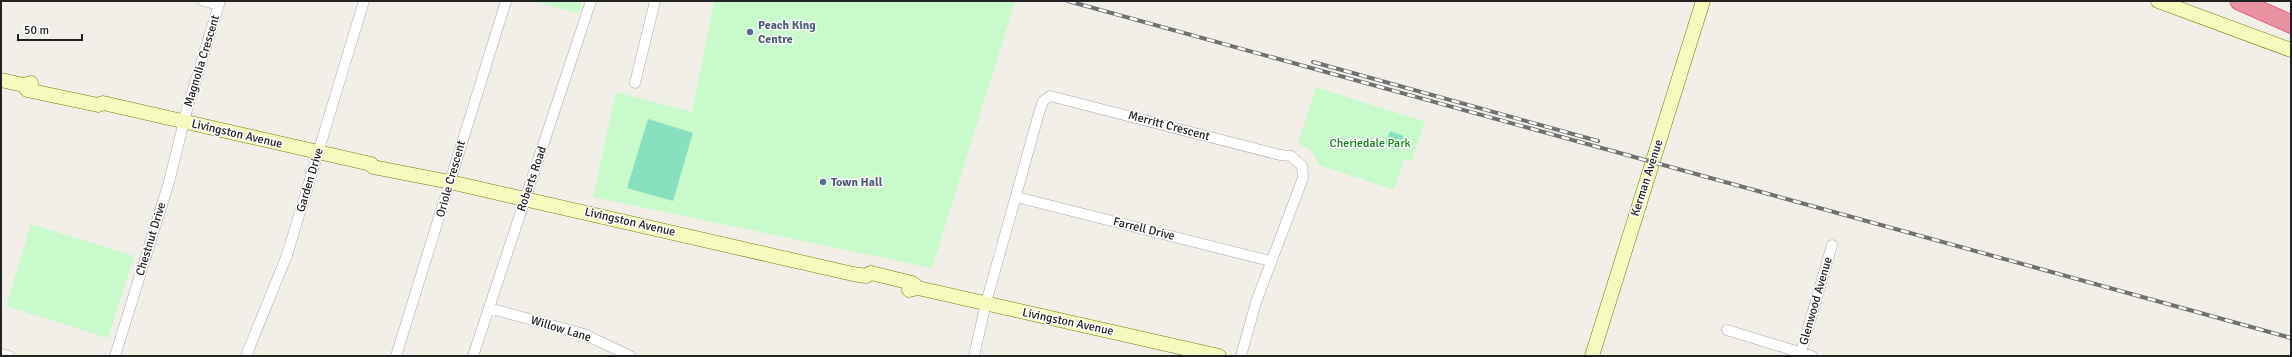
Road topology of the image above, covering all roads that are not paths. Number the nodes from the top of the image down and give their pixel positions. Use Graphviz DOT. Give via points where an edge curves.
graph roads {
  1 [pos="203,1"];
  2 [pos="364,1"];
  3 [pos="506,1"];
  4 [pos="591,1"];
  5 [pos="655,1"];
  6 [pos="1703,1"];
  7 [pos="2158,1"];
  8 [pos="2239,1"];
  9 [pos="2264,1"];
  10 [pos="219,3"];
  11 [pos="2291,10"];
  12 [pos="2291,24"];
  13 [pos="2291,50"];
  14 [pos="1,80"];
  15 [pos="635,83"];
  16 [pos="184,122"];
  17 [pos="319,153"];
  18 [pos="450,182"];
  19 [pos="1017,197"];
  20 [pos="525,199"];
  21 [pos="1832,245"];
  22 [pos="1270,261"];
  23 [pos="986,303"];
  24 [pos="489,308"];
  25 [pos="1727,330"];
  26 [pos="1,354"];
  27 [pos="1801,354"];
  28 [pos="9,356"];
  29 [pos="115,356"];
  30 [pos="246,356"];
  31 [pos="396,356"];
  32 [pos="473,356"];
  33 [pos="630,356"];
  34 [pos="974,356"];
  35 [pos="1219,356"];
  36 [pos="1241,356"];
  37 [pos="1592,356"];
  38 [pos="1812,356"];
  1 -- 10 [label="street"];
  2 -- 17 [label="street, Garden Drive"];
  3 -- 18 [label="street, Oriole Crescent"];
  4 -- 20 [label="street, Roberts Road"];
  5 -- 15 [label="street"];
  6 -- 37 [label="main road, Kerman Avenue"];
  7 -- 13 [label="main road"];
  8 -- 12 [label="highway"];
  9 -- 11 [label="highway"];
  10 -- 16 [label="street, Magnolia Crescent"];
  14 -- 16 [label="main road, Livingston Avenue" via="24,85 27,90 98,105 103,103"];
  16 -- 17 [label="main road, Livingston Avenue"];
  16 -- 29 [label="street, Chestnut Drive"];
  17 -- 18 [label="main road, Livingston Avenue" via="371,164 372,167 389,171 393,169"];
  17 -- 30 [label="street, Garden Drive" via="287,255"];
  18 -- 20 [label="main road, Livingston Avenue"];
  18 -- 31 [label="street, Oriole Crescent"];
  19 -- 22 [label="street, Farrell Drive"];
  19 -- 22 [label="street, Merritt Crescent" via="1043,101 1050,96 1058,97 1291,156 1302,166 1303,178"];
  19 -- 23 [label="street, Merritt Crescent"];
  20 -- 23 [label="main road, Livingston Avenue" via="866,276 869,281 911,290 918,288"];
  20 -- 24 [label="street, Roberts Road"];
  21 -- 27 [label="street, Glenwood Avenue"];
  22 -- 36 [label="street, Merritt Crescent"];
  23 -- 34 [label="street, Merritt Crescent"];
  23 -- 35 [label="main road, Livingston Avenue"];
  24 -- 32 [label="street, Roberts Road"];
  24 -- 33 [label="street, Willow Lane" via="584,334"];
  25 -- 27 [label="street"];
  26 -- 28 [label="street"];
  27 -- 38 [label="street"];
}
